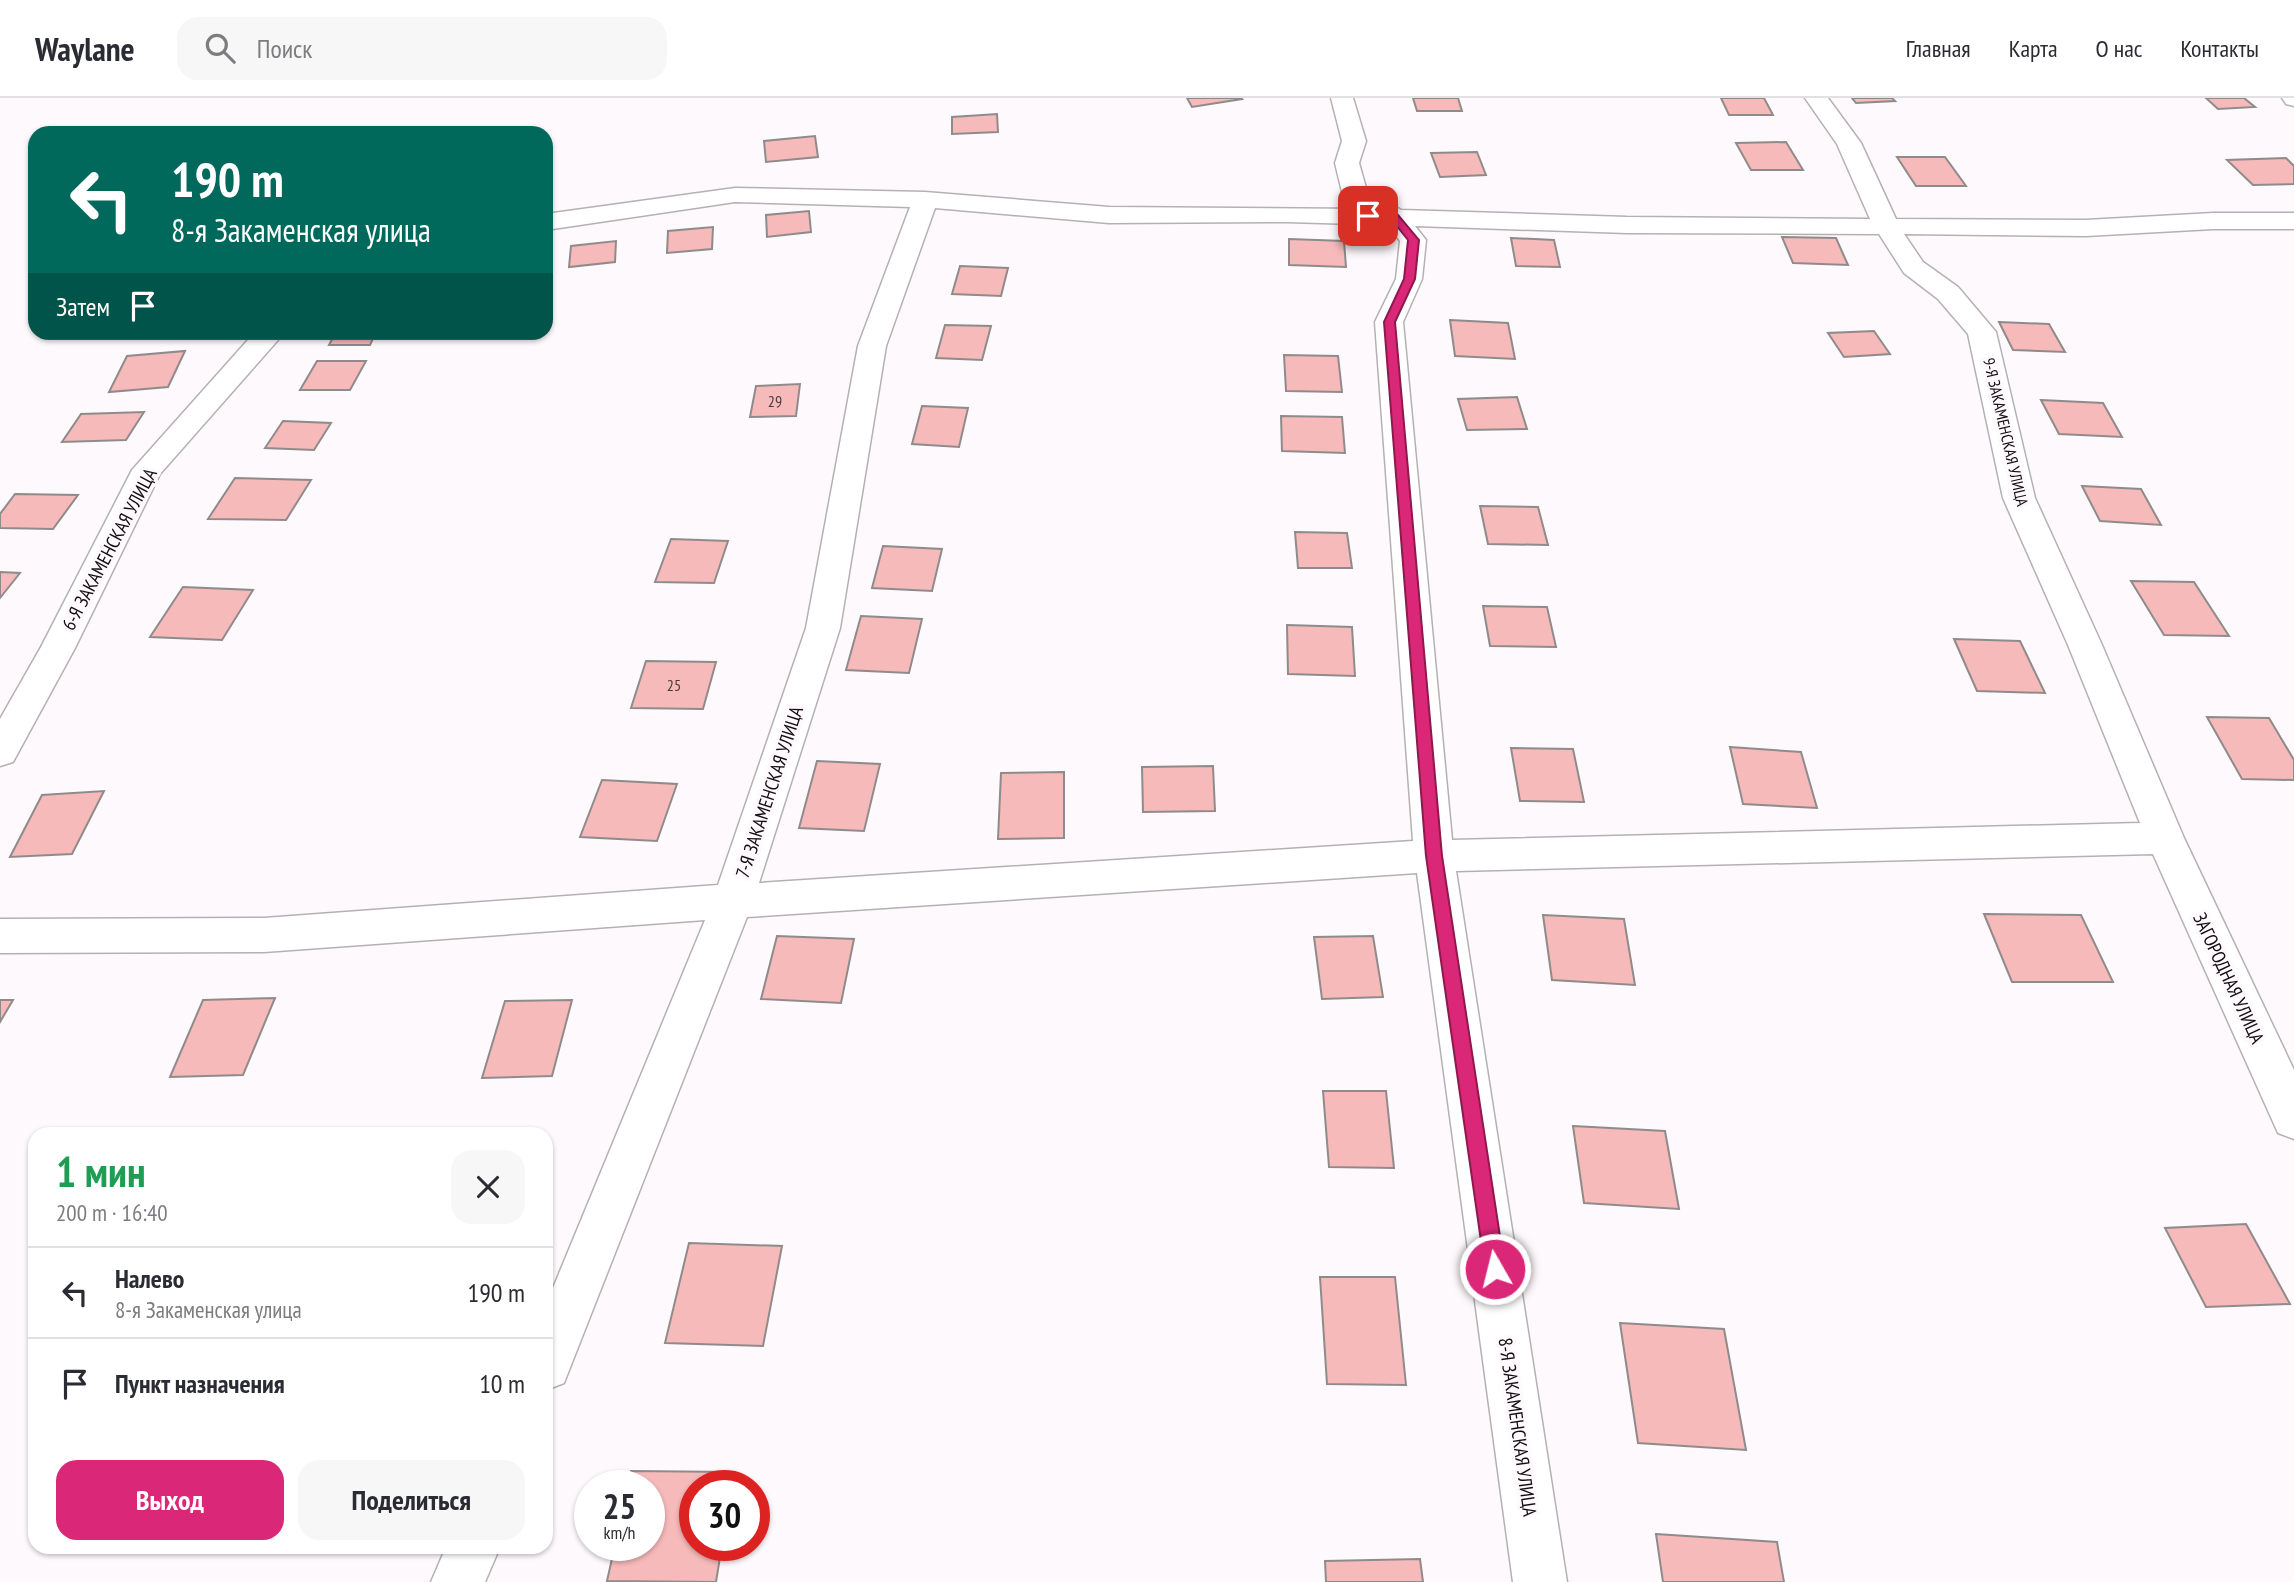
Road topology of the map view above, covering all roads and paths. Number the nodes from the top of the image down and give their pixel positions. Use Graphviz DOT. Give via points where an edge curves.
graph roads {
  1 [pos="1342,98"];
  2 [pos="1816,98"];
  3 [pos="925,200"];
  4 [pos="1395,217"];
  5 [pos="553,221"];
  6 [pos="2294,221"];
  7 [pos="1886,226"];
  8 [pos="264,340"];
  9 [pos="0,752"];
  10 [pos="2165,838"];
  11 [pos="1434,856"];
  12 [pos="733,901"];
  13 [pos="0,936"];
  14 [pos="2294,1118"];
  15 [pos="553,1348"];
  16 [pos="469,1554"];
  17 [pos="458,1582"];
  18 [pos="1540,1582"];
  1 -- 4 [label="street, 8-Я ЗАКАМЕНСКАЯ УЛИЦА" via="1354,141 1347,163 1354,192"];
  2 -- 7 [label="street, 9-Я ЗАКАМЕНСКАЯ УЛИЦА" via="1849,143"];
  3 -- 4 [label="street" via="1109,215"];
  3 -- 5 [label="street" via="735,195"];
  3 -- 12 [label="street, 7-Я ЗАКАМЕНСКАЯ УЛИЦА" via="873,346 823,628"];
  4 -- 7 [label="street" via="1627,225"];
  4 -- 11 [label="street, 8-Я ЗАКАМЕНСКАЯ УЛИЦА" via="1413,240 1409,279 1389,322"];
  6 -- 7 [label="street" via="2086,228"];
  7 -- 10 [label="street, 9-Я ЗАКАМЕНСКАЯ УЛИЦА" via="1913,267 1948,293 1982,332 2018,498"];
  8 -- 9 [label="street, 6-Я ЗАКАМЕНСКАЯ УЛИЦА" via="147,470"];
  10 -- 11 [label="street"];
  10 -- 14 [label="street, ЗАГОРОДНАЯ УЛИЦА"];
  11 -- 12 [label="street"];
  11 -- 18 [label="street, 8-Я ЗАКАМЕНСКАЯ УЛИЦА"];
  12 -- 13 [label="street" via="264,935"];
  12 -- 15 [label="street, 7-Я ЗАКАМЕНСКАЯ УЛИЦА"];
  16 -- 17 [label="street"];
}
